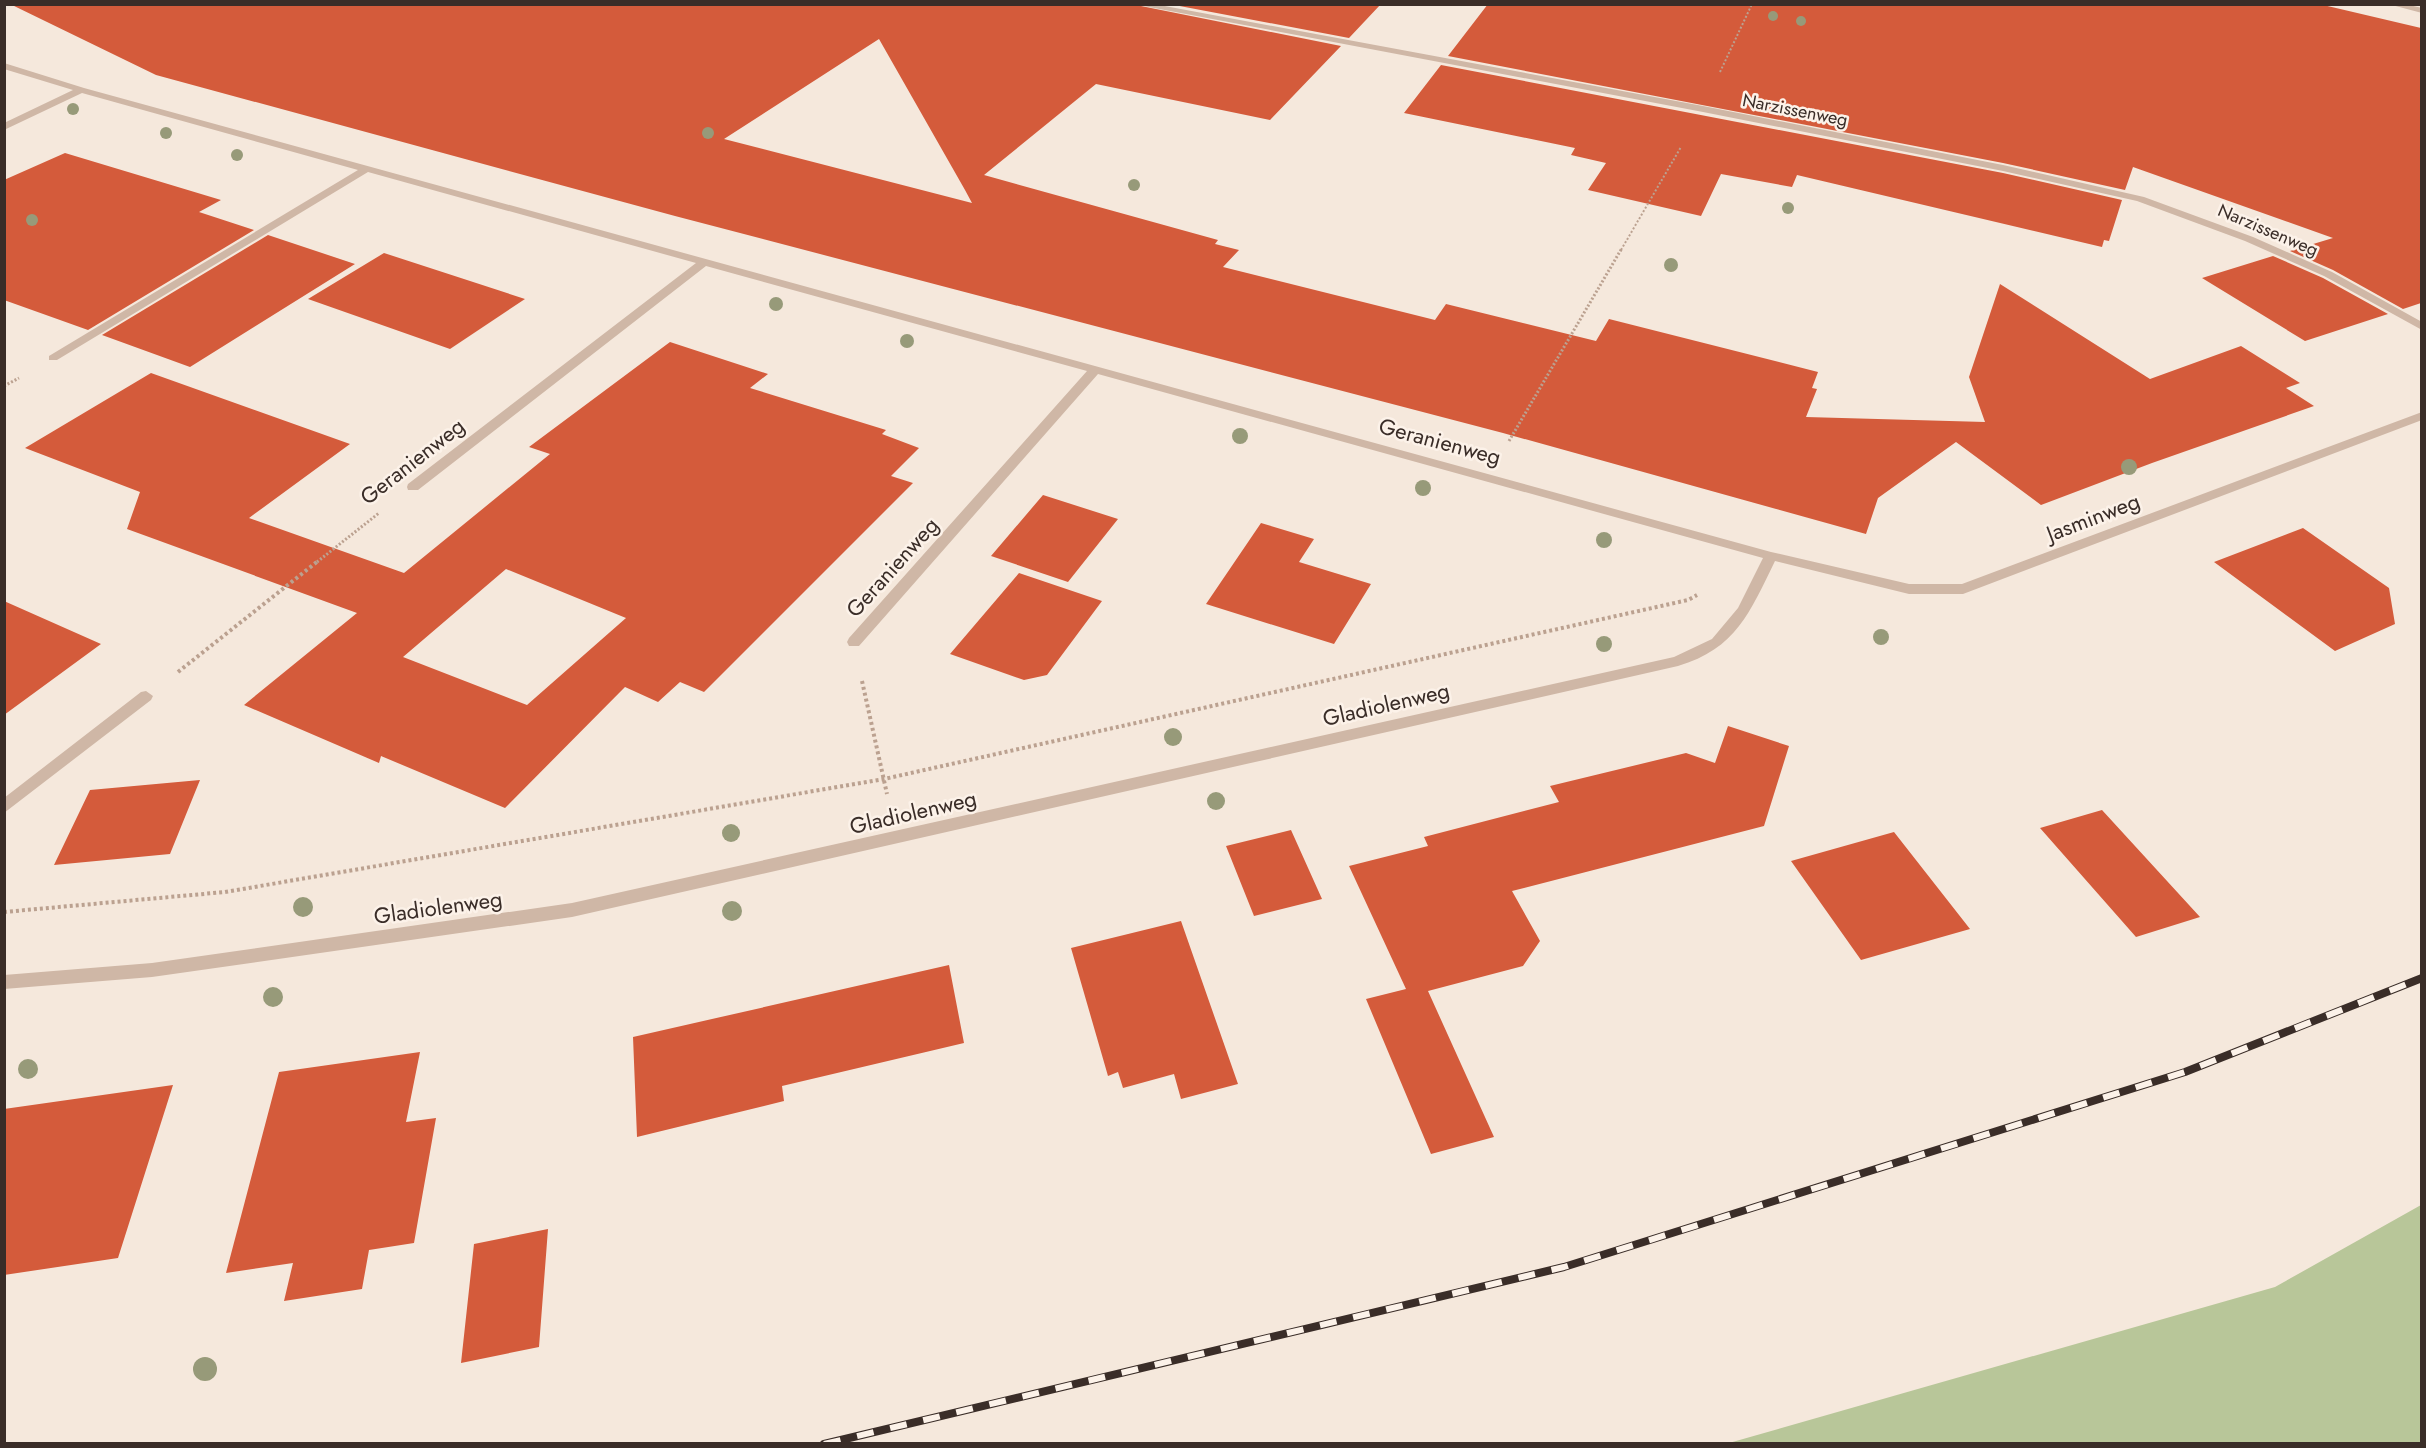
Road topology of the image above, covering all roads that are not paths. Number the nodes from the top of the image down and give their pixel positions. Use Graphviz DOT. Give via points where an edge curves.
graph roads {
  1 [pos="1137,4"];
  2 [pos="2392,4"];
  3 [pos="2421,11"];
  4 [pos="4,66"];
  5 [pos="81,90"];
  6 [pos="4,127"];
  7 [pos="368,168"];
  8 [pos="705,261"];
  9 [pos="2421,327"];
  10 [pos="53,357"];
  11 [pos="1096,369"];
  12 [pos="2421,416"];
  13 [pos="413,487"];
  14 [pos="1772,556"];
  15 [pos="854,642"];
  16 [pos="146,696"];
  17 [pos="4,807"];
  18 [pos="4,982"];
  1 -- 9 [label="street, Narzissenweg" via="1703,109 2140,199 2328,274"];
  2 -- 3 [label="street"];
  4 -- 5 [label="street, Geranienweg"];
  5 -- 6 [label="street"];
  5 -- 7 [label="street, Geranienweg"];
  7 -- 8 [label="street, Geranienweg"];
  7 -- 10 [label="street"];
  8 -- 11 [label="street, Geranienweg"];
  8 -- 13 [label="street, Geranienweg"];
  11 -- 14 [label="street, Geranienweg"];
  11 -- 15 [label="street, Geranienweg"];
  12 -- 14 [label="street, Jasminweg" via="1962,589 1909,589"];
  14 -- 18 [label="street, Gladiolenweg" via="1744,610 1717,643 1678,661 572,910 152,970"];
  16 -- 17 [label="street"];
}
